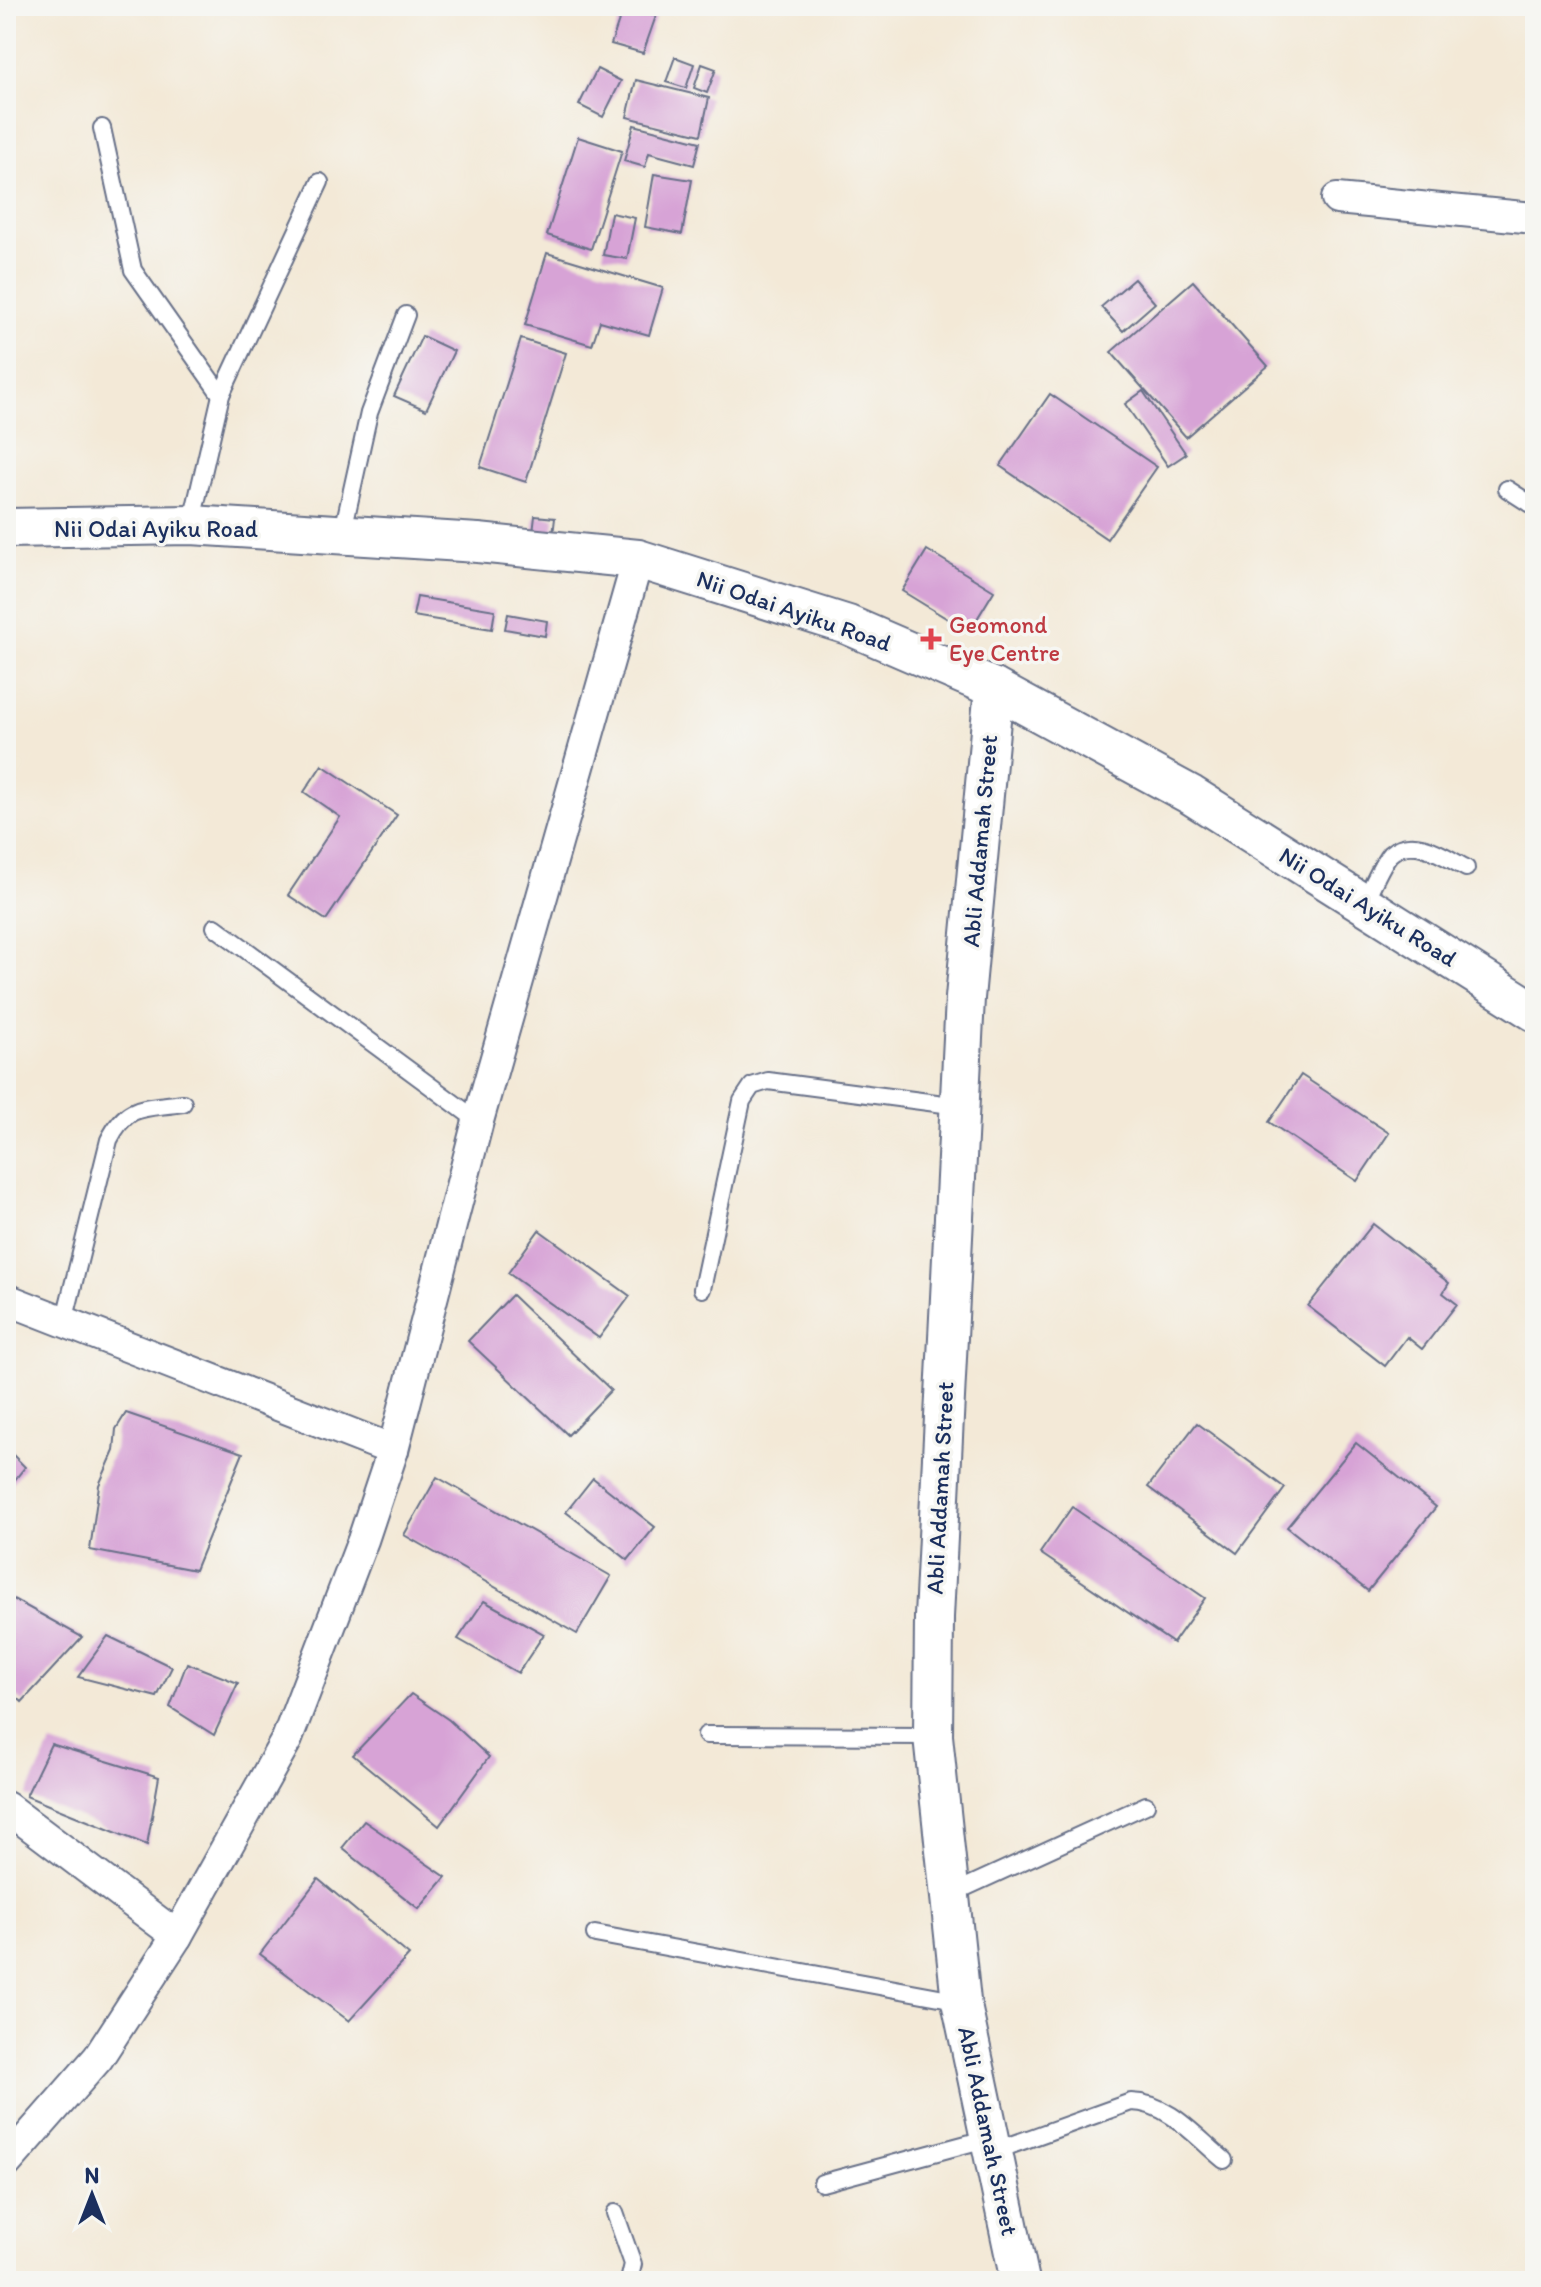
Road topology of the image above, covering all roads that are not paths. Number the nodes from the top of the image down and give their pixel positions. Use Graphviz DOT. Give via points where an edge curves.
graph roads {
  1 [pos="102,128"];
  2 [pos="320,182"];
  3 [pos="1337,199"];
  4 [pos="1535,218"];
  5 [pos="406,315"];
  6 [pos="221,395"];
  7 [pos="1507,489"];
  8 [pos="1535,507"];
  9 [pos="191,525"];
  10 [pos="6,528"];
  11 [pos="342,535"];
  12 [pos="638,559"];
  13 [pos="994,688"];
  14 [pos="1466,868"];
  15 [pos="1363,904"];
  16 [pos="215,927"];
  17 [pos="1535,1012"];
  18 [pos="183,1103"];
  19 [pos="959,1106"];
  20 [pos="478,1121"];
  21 [pos="702,1289"];
  22 [pos="6,1299"];
  23 [pos="64,1322"];
  24 [pos="393,1450"];
  25 [pos="706,1735"];
  26 [pos="933,1736"];
  27 [pos="1146,1805"];
  28 [pos="6,1807"];
  29 [pos="949,1895"];
  30 [pos="595,1934"];
  31 [pos="177,1936"];
  32 [pos="961,2001"];
  33 [pos="991,2145"];
  34 [pos="1224,2160"];
  35 [pos="6,2163"];
  36 [pos="822,2183"];
  37 [pos="615,2213"];
  38 [pos="629,2281"];
  39 [pos="1020,2281"];
  1 -- 6 [label="lane" via="133,270"];
  2 -- 6 [label="lane"];
  3 -- 4 [label="street"];
  5 -- 11 [label="lane" via="369,413"];
  6 -- 9 [label="lane"];
  7 -- 8 [label="lane"];
  9 -- 10 [label="street, Nii Odai Ayiku Road"];
  9 -- 11 [label="street, Nii Odai Ayiku Road"];
  11 -- 12 [label="street, Nii Odai Ayiku Road"];
  12 -- 13 [label="street, Nii Odai Ayiku Road" via="848,625"];
  12 -- 20 [label="street"];
  13 -- 15 [label="street, Nii Odai Ayiku Road" via="1191,795"];
  13 -- 19 [label="street, Abli Addamah Street"];
  14 -- 15 [label="lane" via="1424,846 1406,846 1390,854"];
  15 -- 17 [label="street, Nii Odai Ayiku Road"];
  16 -- 20 [label="lane"];
  18 -- 23 [label="lane" via="134,1110 119,1120 109,1140"];
  19 -- 21 [label="lane" via="768,1081 752,1086 742,1101"];
  19 -- 26 [label="street, Abli Addamah Street"];
  20 -- 24 [label="street"];
  22 -- 23 [label="street"];
  23 -- 24 [label="street"];
  24 -- 31 [label="street" via="287,1739"];
  25 -- 26 [label="lane"];
  26 -- 29 [label="street, Abli Addamah Street"];
  27 -- 29 [label="lane"];
  28 -- 31 [label="street"];
  29 -- 32 [label="street, Abli Addamah Street"];
  30 -- 32 [label="lane"];
  31 -- 35 [label="street" via="98,2058"];
  32 -- 33 [label="street, Abli Addamah Street"];
  33 -- 34 [label="lane" via="1145,2102 1159,2107"];
  33 -- 36 [label="lane"];
  33 -- 39 [label="street, Abli Addamah Street"];
  37 -- 38 [label="lane" via="633,2264"];
}
